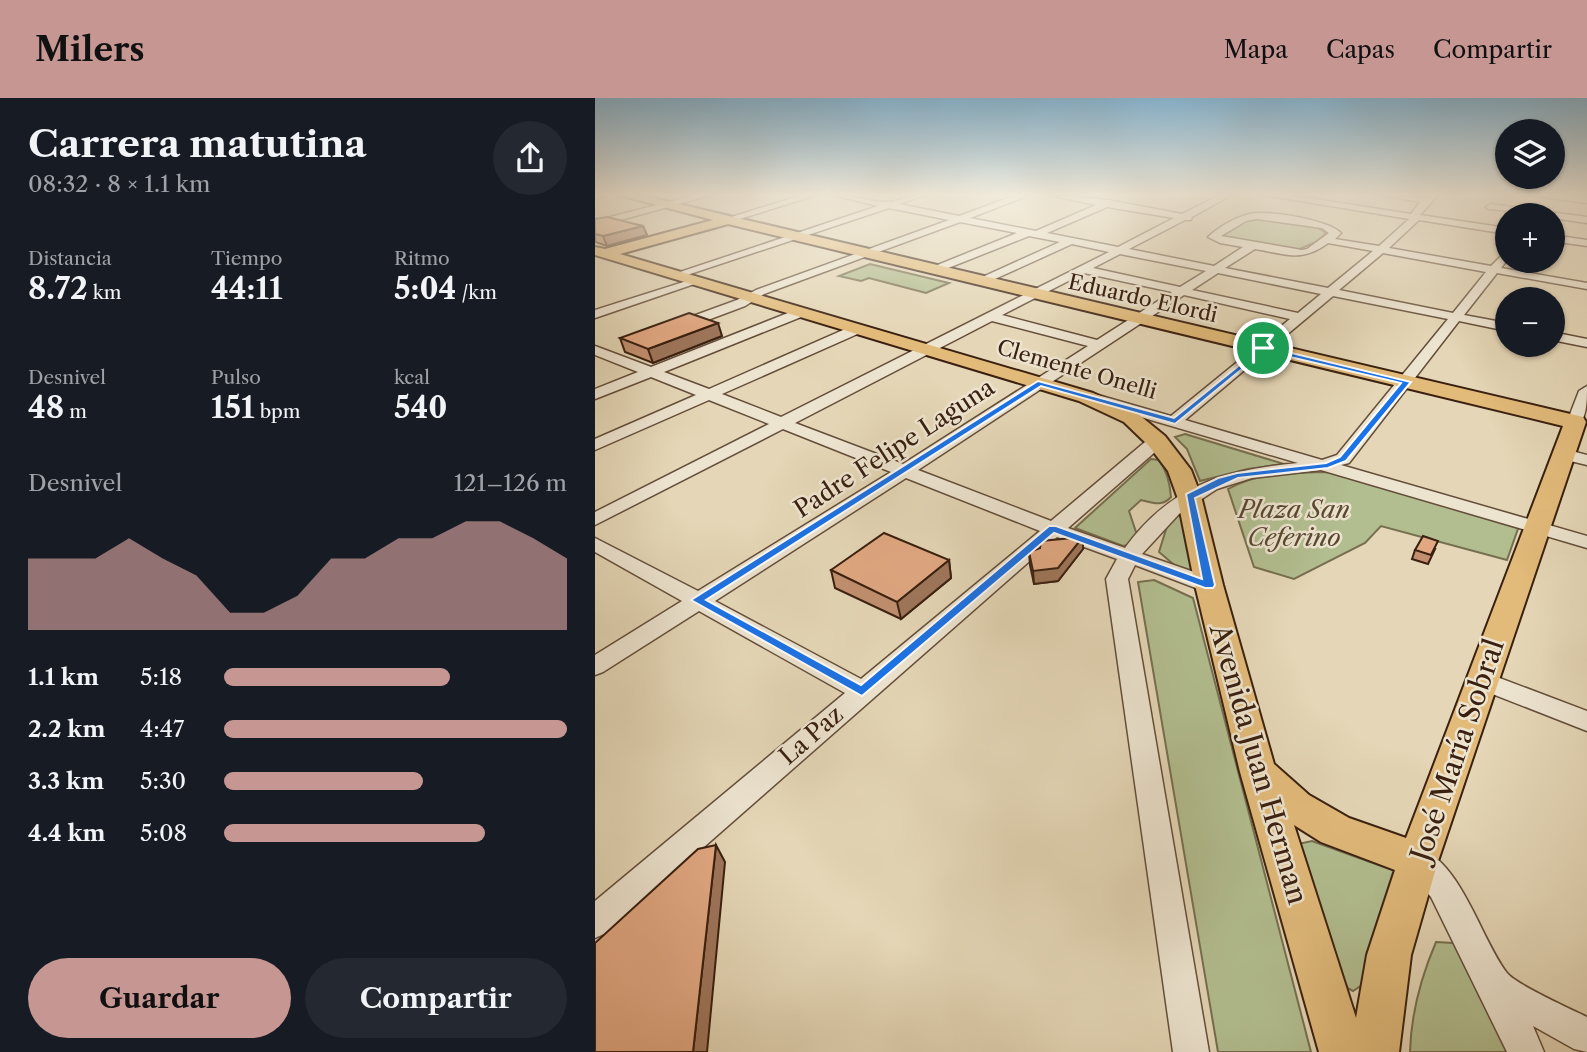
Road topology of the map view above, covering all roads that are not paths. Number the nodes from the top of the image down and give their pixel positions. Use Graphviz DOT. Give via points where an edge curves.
graph roads {
  1 [pos="657,239"];
  2 [pos="791,239"];
  3 [pos="802,239"];
  4 [pos="908,239"];
  5 [pos="1018,239"];
  6 [pos="1059,239"];
  7 [pos="1143,239"];
  8 [pos="1220,239"];
  9 [pos="1393,239"];
  10 [pos="1326,240"];
  11 [pos="1565,240"];
  12 [pos="1070,241"];
  13 [pos="1587,243"];
  14 [pos="1252,246"];
  15 [pos="1382,249"];
  16 [pos="1119,251"];
  17 [pos="598,254"];
  18 [pos="866,254"];
  19 [pos="1495,269"];
  20 [pos="934,270"];
  21 [pos="1081,270"];
  22 [pos="1218,270"];
  23 [pos="1517,273"];
  24 [pos="677,275"];
  25 [pos="697,281"];
  26 [pos="982,281"];
  27 [pos="1587,286"];
  28 [pos="1331,291"];
  29 [pos="1183,292"];
  30 [pos="1034,294"];
  31 [pos="752,297"];
  32 [pos="802,312"];
  33 [pos="595,314"];
  34 [pos="989,316"];
  35 [pos="1456,316"];
  36 [pos="1300,317"];
  37 [pos="1139,319"];
  38 [pos="1495,324"];
  39 [pos="857,329"];
  40 [pos="666,330"];
  41 [pos="1565,339"];
  42 [pos="1587,343"];
  43 [pos="1099,345"];
  44 [pos="1263,348"];
  45 [pos="925,349"];
  46 [pos="602,352"];
  47 [pos="650,372"];
  48 [pos="1407,382"];
  49 [pos="1040,383"];
  50 [pos="595,394"];
  51 [pos="708,395"];
  52 [pos="1086,397"];
  53 [pos="1582,408"];
  54 [pos="781,423"];
  55 [pos="1166,431"];
  56 [pos="595,445"];
  57 [pos="1576,457"];
  58 [pos="1328,465"];
  59 [pos="905,471"];
  60 [pos="1189,496"];
  61 [pos="595,519"];
  62 [pos="1538,527"];
  63 [pos="1052,528"];
  64 [pos="1587,542"];
  65 [pos="595,544"];
  66 [pos="1131,556"];
  67 [pos="1209,585"];
  68 [pos="697,600"];
  69 [pos="595,666"];
  70 [pos="1481,680"];
  71 [pos="862,691"];
  72 [pos="1587,721"];
  73 [pos="1258,772"];
  74 [pos="1417,861"];
  75 [pos="595,922"];
  76 [pos="1496,988"];
  77 [pos="1587,1036"];
  78 [pos="1191,1052"];
  79 [pos="1343,1052"];
  80 [pos="1375,1052"];
  81 [pos="1526,1052"];
  1 -- 17 [label="main road"];
  2 -- 24 [label="street"];
  3 -- 18 [label="main road, Eduardo Elordi"];
  4 -- 18 [label="street"];
  5 -- 20 [label="street"];
  6 -- 12 [label="street"];
  7 -- 16 [label="street"];
  8 -- 14 [label="street"];
  9 -- 15 [label="street, La Paz"];
  10 -- 14 [label="street" via="1302,253"];
  10 -- 15 [label="street"];
  11 -- 13 [label="street"];
  12 -- 16 [label="street"];
  12 -- 26 [label="street"];
  14 -- 22 [label="street, Padre Felipe Laguna"];
  15 -- 19 [label="street"];
  15 -- 28 [label="street, La Paz"];
  16 -- 21 [label="street"];
  16 -- 22 [label="street"];
  17 -- 24 [label="main road, Clemente Onelli"];
  18 -- 20 [label="main road, Eduardo Elordi"];
  18 -- 31 [label="street"];
  19 -- 35 [label="street"];
  20 -- 26 [label="main road, Eduardo Elordi"];
  21 -- 29 [label="street"];
  21 -- 30 [label="street"];
  22 -- 28 [label="street"];
  22 -- 29 [label="street, Padre Felipe Laguna"];
  23 -- 27 [label="street"];
  24 -- 25 [label="main road, Clemente Onelli"];
  25 -- 31 [label="main road, Clemente Onelli"];
  25 -- 33 [label="street"];
  26 -- 30 [label="main road, Eduardo Elordi"];
  28 -- 35 [label="street"];
  28 -- 36 [label="street, La Paz"];
  29 -- 36 [label="street"];
  29 -- 37 [label="street, Padre Felipe Laguna"];
  30 -- 34 [label="street"];
  30 -- 37 [label="main road, Eduardo Elordi"];
  31 -- 32 [label="main road, Clemente Onelli"];
  31 -- 40 [label="street"];
  32 -- 39 [label="main road, Clemente Onelli"];
  32 -- 47 [label="street"];
  34 -- 43 [label="street"];
  34 -- 45 [label="street"];
  35 -- 38 [label="street"];
  35 -- 48 [label="street"];
  36 -- 44 [label="street, La Paz"];
  37 -- 43 [label="street, Padre Felipe Laguna"];
  37 -- 44 [label="main road, Eduardo Elordi"];
  39 -- 45 [label="main road, Clemente Onelli"];
  39 -- 51 [label="street"];
  41 -- 42 [label="street"];
  43 -- 49 [label="street, Padre Felipe Laguna"];
  44 -- 48 [label="main road, Eduardo Elordi"];
  44 -- 55 [label="street, La Paz"];
  45 -- 49 [label="main road, Clemente Onelli"];
  45 -- 54 [label="street"];
  46 -- 47 [label="street"];
  47 -- 50 [label="street"];
  47 -- 51 [label="street"];
  48 -- 53 [label="main road, Eduardo Elordi"];
  48 -- 58 [label="street" via="1343,459"];
  49 -- 52 [label="main road, Clemente Onelli"];
  49 -- 59 [label="street, Padre Felipe Laguna"];
  51 -- 54 [label="street"];
  51 -- 56 [label="street"];
  52 -- 55 [label="main road, Avenida Juan Herman"];
  53 -- 57 [label="main road, José María Sobral"];
  54 -- 59 [label="street"];
  54 -- 61 [label="street"];
  55 -- 58 [label="street, Clemente Onelli"];
  55 -- 60 [label="main road, Avenida Juan Herman"];
  55 -- 63 [label="street, La Paz"];
  57 -- 62 [label="main road, José María Sobral"];
  58 -- 60 [label="street" via="1237,476"];
  58 -- 62 [label="street, Clemente Onelli"];
  59 -- 63 [label="street"];
  59 -- 68 [label="street, Padre Felipe Laguna"];
  60 -- 66 [label="street" via="1159,520"];
  60 -- 67 [label="main road, Avenida Juan Herman"];
  62 -- 64 [label="street, Clemente Onelli"];
  62 -- 70 [label="main road, José María Sobral"];
  63 -- 66 [label="street"];
  63 -- 71 [label="street, La Paz"];
  65 -- 68 [label="street"];
  66 -- 67 [label="street"];
  66 -- 78 [label="street" via="1117,579"];
  67 -- 73 [label="main road, Avenida Juan Herman"];
  68 -- 69 [label="street, Padre Felipe Laguna"];
  68 -- 71 [label="street"];
  70 -- 72 [label="street"];
  70 -- 74 [label="main road, José María Sobral"];
  71 -- 75 [label="street, La Paz"];
  73 -- 74 [label="main road" via="1296,807 1335,830"];
  73 -- 79 [label="main road, Avenida Juan Herman"];
  74 -- 76 [label="street" via="1442,887"];
  74 -- 80 [label="main road, José María Sobral" via="1389,955"];
  76 -- 77 [label="street"];
  76 -- 81 [label="street"];
}
